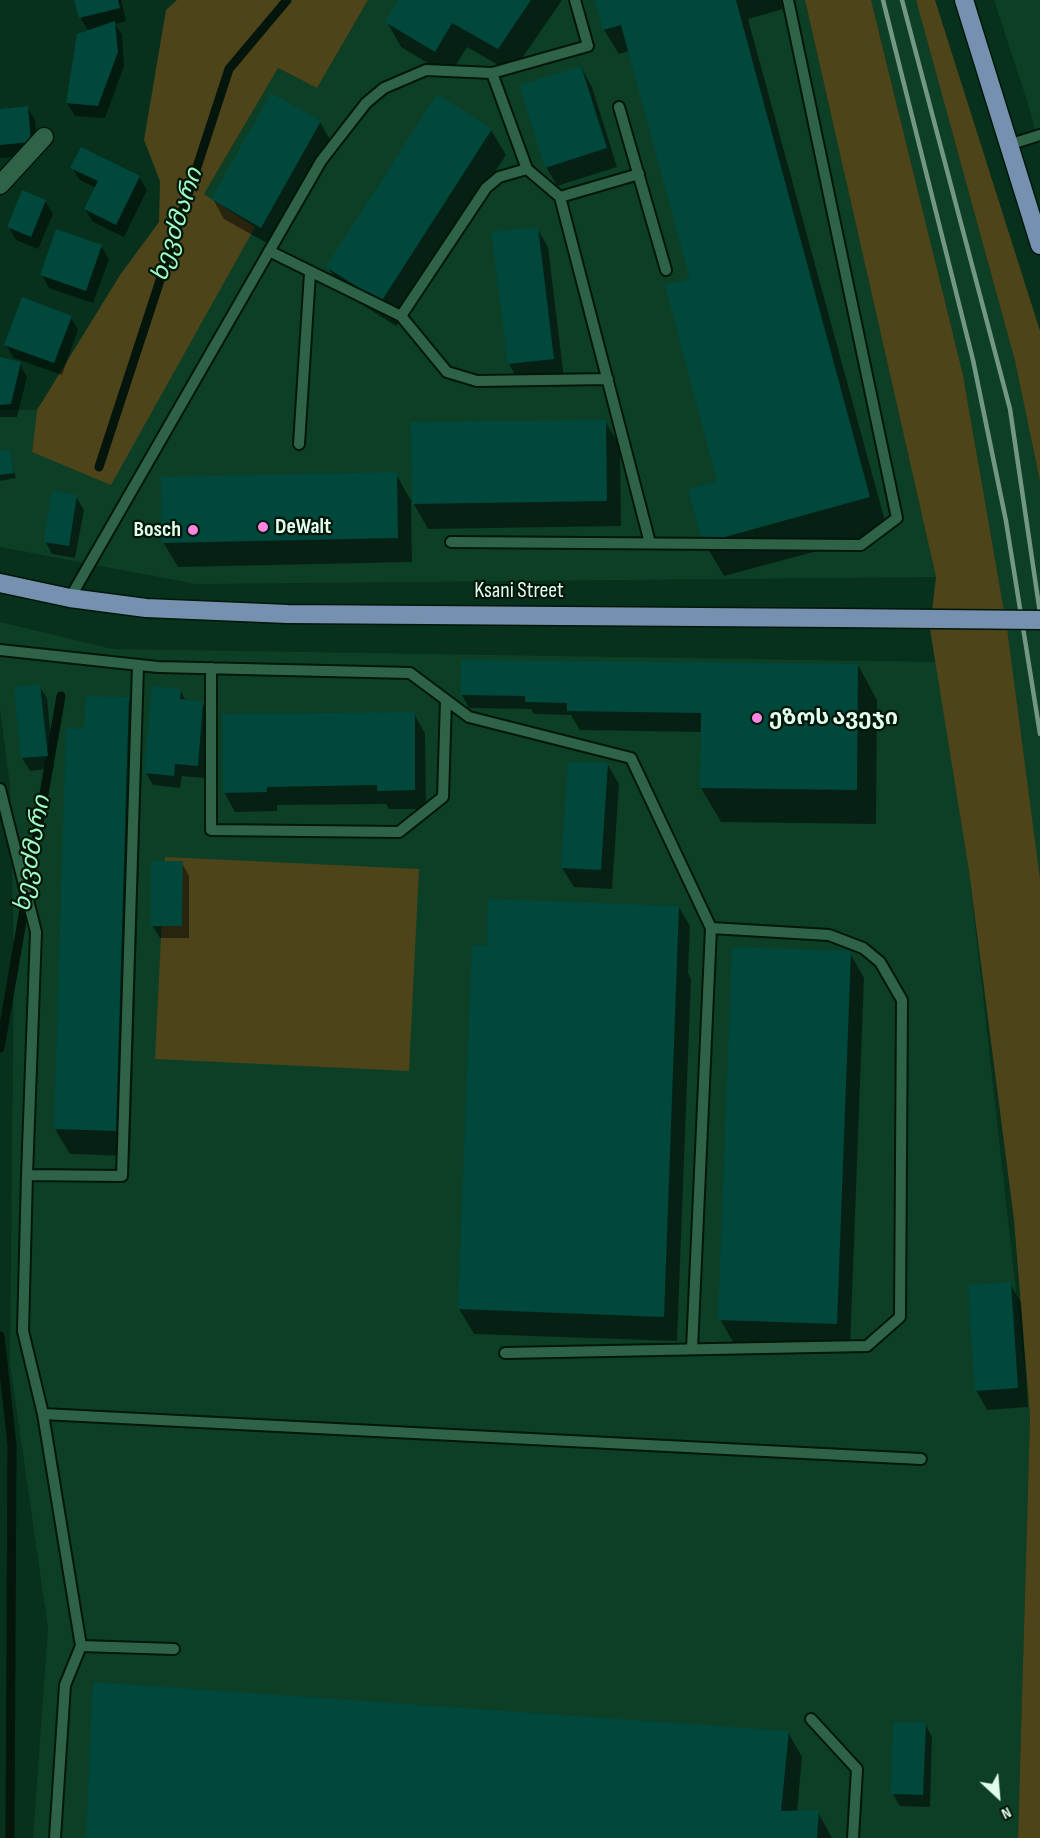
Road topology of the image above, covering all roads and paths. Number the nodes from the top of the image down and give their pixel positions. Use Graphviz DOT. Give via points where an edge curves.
graph roads {
  1 [pos="575,0"];
  2 [pos="788,0"];
  3 [pos="964,0"];
  4 [pos="492,73"];
  5 [pos="619,106"];
  6 [pos="1040,135"];
  7 [pos="44,137"];
  8 [pos="1008,145"];
  9 [pos="527,169"];
  10 [pos="639,174"];
  11 [pos="0,185"];
  12 [pos="560,197"];
  13 [pos="1040,245"];
  14 [pos="269,251"];
  15 [pos="666,270"];
  16 [pos="310,273"];
  17 [pos="400,316"];
  18 [pos="608,379"];
  19 [pos="299,444"];
  20 [pos="451,542"];
  21 [pos="650,543"];
  22 [pos="0,583"];
  23 [pos="70,598"];
  24 [pos="1040,620"];
  25 [pos="0,650"];
  26 [pos="138,666"];
  27 [pos="211,668"];
  28 [pos="446,700"];
  29 [pos="0,789"];
  30 [pos="711,928"];
  31 [pos="27,1175"];
  32 [pos="692,1349"];
  33 [pos="505,1353"];
  34 [pos="43,1414"];
  35 [pos="921,1459"];
  36 [pos="81,1646"];
  37 [pos="174,1649"];
  38 [pos="811,1719"];
  39 [pos="55,1838"];
  40 [pos="853,1838"];
  1 -- 4 [label="lane" via="588,46"];
  2 -- 21 [label="lane" via="897,518 861,545"];
  3 -- 8 [label="main road"];
  4 -- 9 [label="lane"];
  4 -- 14 [label="lane" via="426,70 384,88 366,103 321,161"];
  5 -- 10 [label="lane"];
  6 -- 8 [label="lane"];
  7 -- 11 [label="street"];
  8 -- 13 [label="main road"];
  9 -- 12 [label="lane"];
  9 -- 17 [label="lane" via="499,177 486,188"];
  10 -- 12 [label="lane"];
  10 -- 15 [label="lane"];
  12 -- 18 [label="lane"];
  14 -- 16 [label="lane"];
  14 -- 23 [label="lane"];
  16 -- 17 [label="lane"];
  16 -- 19 [label="lane"];
  17 -- 18 [label="lane" via="447,372 477,381"];
  18 -- 21 [label="lane"];
  20 -- 21 [label="lane"];
  22 -- 23 [label="main road, Ksani Street"];
  23 -- 24 [label="main road, Ksani Street, bridge" via="146,608 288,614"];
  25 -- 26 [label="lane"];
  26 -- 27 [label="lane"];
  26 -- 31 [label="lane" via="122,1176"];
  27 -- 28 [label="lane" via="410,673"];
  27 -- 28 [label="lane" via="211,830 399,832 443,797"];
  28 -- 30 [label="lane" via="469,717 631,758"];
  29 -- 31 [label="lane" via="36,932"];
  30 -- 32 [label="lane"];
  30 -- 32 [label="lane" via="828,935 863,948 880,962 898,991 902,1000 900,1317 867,1346"];
  31 -- 34 [label="lane" via="23,1331"];
  32 -- 33 [label="lane"];
  34 -- 35 [label="lane"];
  34 -- 36 [label="lane"];
  36 -- 37 [label="lane"];
  36 -- 39 [label="lane" via="65,1685"];
  38 -- 40 [label="lane" via="857,1769"];
}
